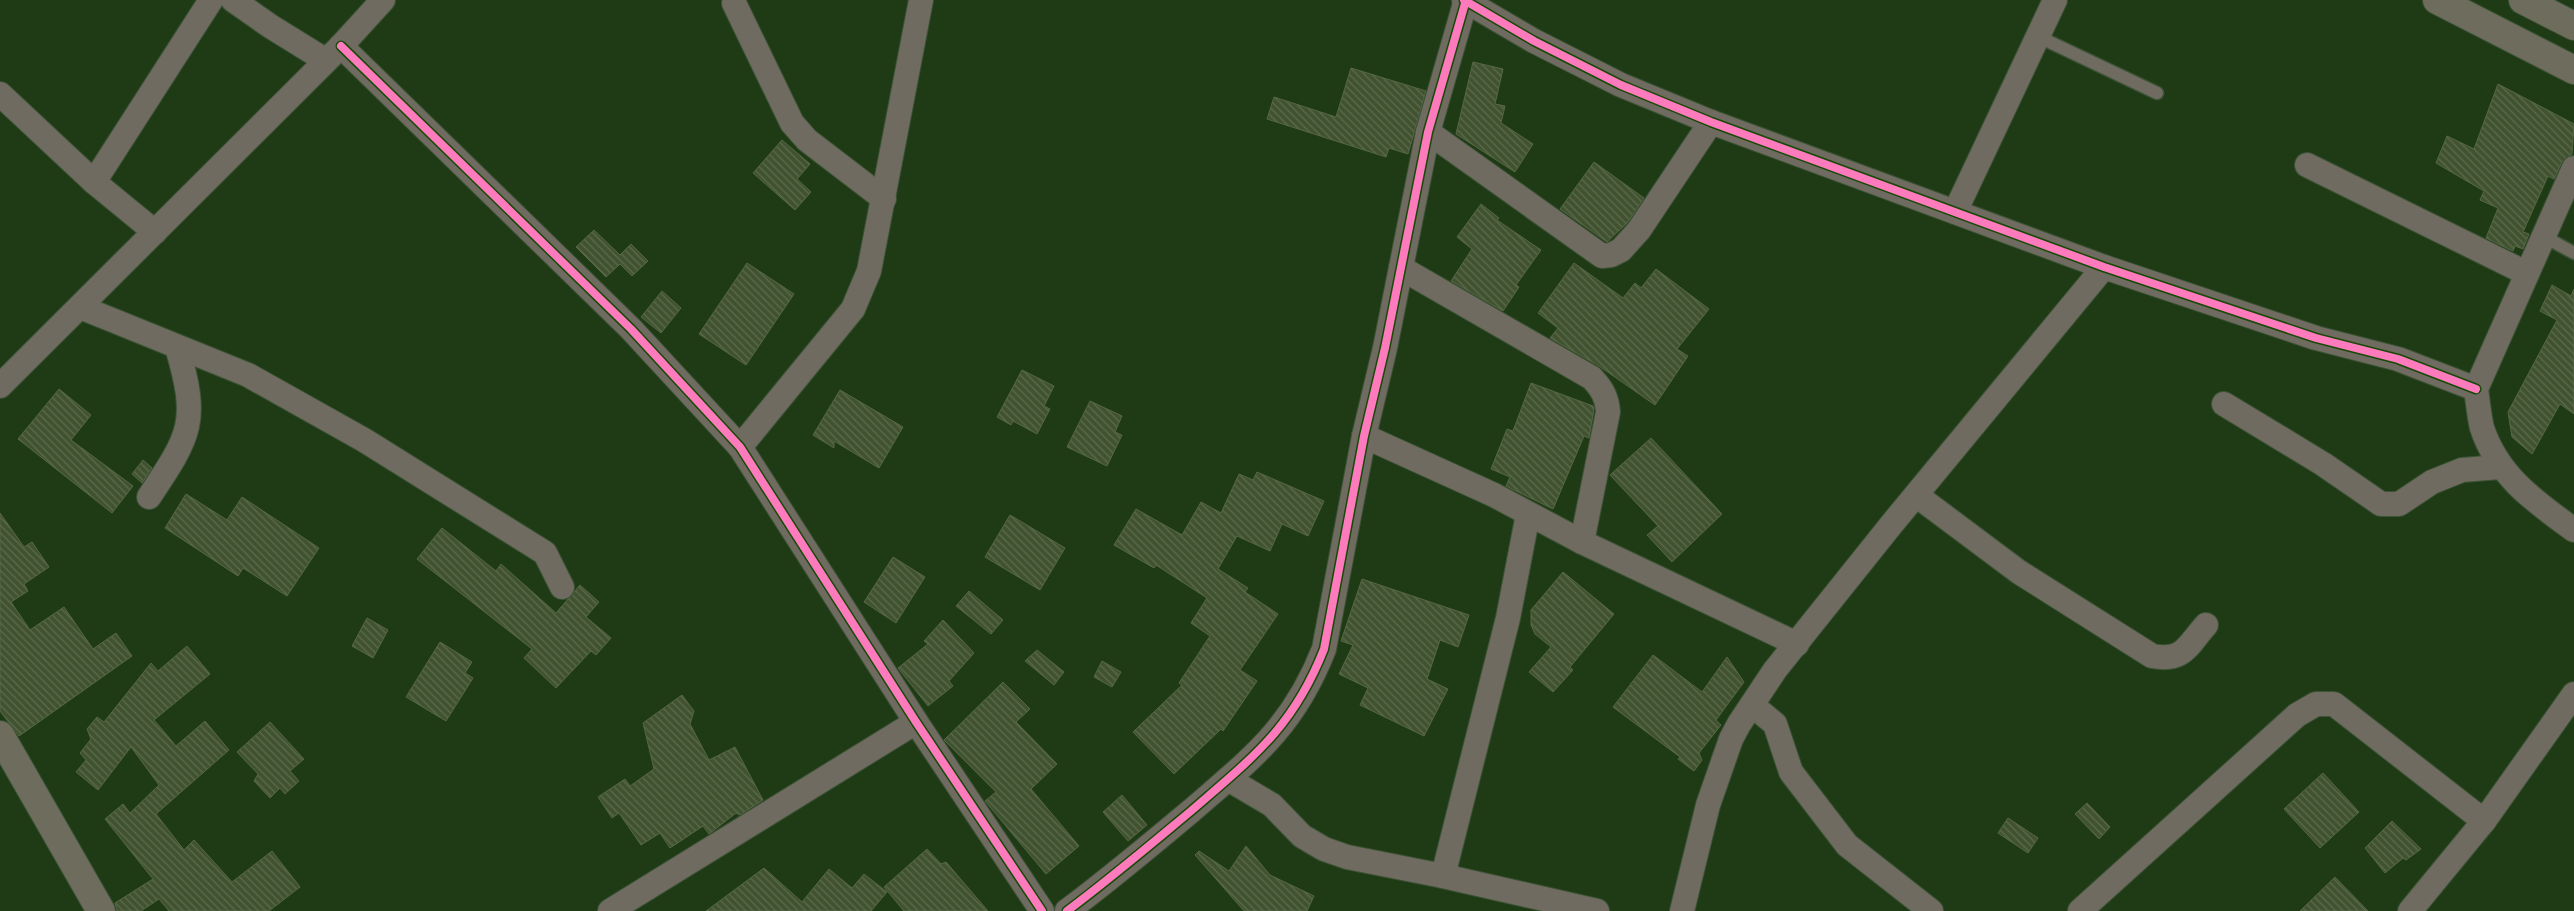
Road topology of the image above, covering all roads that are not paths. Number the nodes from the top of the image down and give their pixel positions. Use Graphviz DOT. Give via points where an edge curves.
graph roads {
  1 [pos="212,0"];
  2 [pos="233,0"];
  3 [pos="383,0"];
  4 [pos="921,0"];
  5 [pos="1465,0"];
  6 [pos="2055,0"];
  7 [pos="2437,0"];
  8 [pos="2523,0"];
  9 [pos="734,3"];
  10 [pos="2574,26"];
  11 [pos="2037,36"];
  12 [pos="333,53"];
  13 [pos="2574,70"];
  14 [pos="0,94"];
  15 [pos="2157,94"];
  16 [pos="1711,122"];
  17 [pos="1428,132"];
  18 [pos="2307,165"];
  19 [pos="2574,168"];
  20 [pos="94,182"];
  21 [pos="884,199"];
  22 [pos="1955,212"];
  23 [pos="155,232"];
  24 [pos="2543,236"];
  25 [pos="2574,253"];
  26 [pos="2104,267"];
  27 [pos="1401,268"];
  28 [pos="2526,273"];
  29 [pos="80,307"];
  30 [pos="177,347"];
  31 [pos="0,386"];
  32 [pos="2476,389"];
  33 [pos="2224,404"];
  34 [pos="1364,436"];
  35 [pos="740,447"];
  36 [pos="2500,467"];
  37 [pos="1916,495"];
  38 [pos="149,497"];
  39 [pos="1528,514"];
  40 [pos="2574,530"];
  41 [pos="1582,542"];
  42 [pos="562,587"];
  43 [pos="2206,626"];
  44 [pos="1797,644"];
  45 [pos="2574,694"];
  46 [pos="1752,705"];
  47 [pos="916,722"];
  48 [pos="0,735"];
  49 [pos="1228,779"];
  50 [pos="2484,821"];
  51 [pos="1443,876"];
  52 [pos="100,911"];
  53 [pos="610,911"];
  54 [pos="1042,911"];
  55 [pos="1067,911"];
  56 [pos="1597,911"];
  57 [pos="1682,911"];
  58 [pos="1931,911"];
  59 [pos="2080,911"];
  60 [pos="2410,911"];
  1 -- 20 [label="street"];
  2 -- 12 [label="street" via="270,26"];
  3 -- 12 [label="street"];
  4 -- 21 [label="street"];
  5 -- 16 [label="street" via="1620,85"];
  5 -- 17 [label="street"];
  6 -- 11 [label="street"];
  7 -- 13 [label="main road"];
  8 -- 10 [label="main road"];
  9 -- 21 [label="street" via="792,123 807,140"];
  11 -- 15 [label="lane"];
  11 -- 22 [label="street"];
  12 -- 23 [label="street"];
  12 -- 35 [label="street" via="631,329"];
  14 -- 20 [label="street"];
  16 -- 17 [label="street" via="1639,230 1621,250 1602,256"];
  16 -- 22 [label="street"];
  17 -- 27 [label="street"];
  18 -- 28 [label="street"];
  19 -- 24 [label="street"];
  20 -- 23 [label="street"];
  21 -- 35 [label="street" via="869,271 852,309"];
  22 -- 26 [label="street"];
  23 -- 29 [label="street"];
  24 -- 25 [label="lane"];
  24 -- 28 [label="street"];
  26 -- 32 [label="street" via="2316,338 2398,359"];
  26 -- 37 [label="street"];
  27 -- 34 [label="street" via="1386,348"];
  27 -- 41 [label="street" via="1592,378 1607,398 1608,412"];
  28 -- 32 [label="street"];
  29 -- 30 [label="street"];
  29 -- 31 [label="street"];
  30 -- 38 [label="street" via="188,387 190,421 180,450"];
  30 -- 42 [label="street" via="248,375 364,440 545,553"];
  32 -- 36 [label="street" via="2482,427"];
  33 -- 36 [label="street" via="2323,464 2381,504 2399,504 2432,482 2462,470"];
  34 -- 39 [label="street" via="1494,495"];
  34 -- 49 [label="street" via="1324,650 1313,678 1277,732"];
  35 -- 47 [label="street"];
  36 -- 40 [label="street" via="2517,485"];
  37 -- 43 [label="street" via="2019,572 2152,656 2174,658"];
  37 -- 44 [label="street"];
  39 -- 41 [label="street"];
  39 -- 51 [label="street" via="1508,618"];
  41 -- 44 [label="street"];
  44 -- 46 [label="street"];
  45 -- 50 [label="street"];
  46 -- 57 [label="street" via="1731,739 1708,805"];
  46 -- 58 [label="street" via="1775,724 1791,772 1847,846"];
  47 -- 53 [label="street"];
  47 -- 54 [label="street"];
  48 -- 52 [label="main road"];
  49 -- 51 [label="street" via="1272,805 1302,836 1324,849 1382,866"];
  49 -- 55 [label="street" via="1120,872"];
  50 -- 59 [label="street" via="2334,704 2316,704 2297,715"];
  50 -- 60 [label="street"];
  51 -- 56 [label="street"];
}
